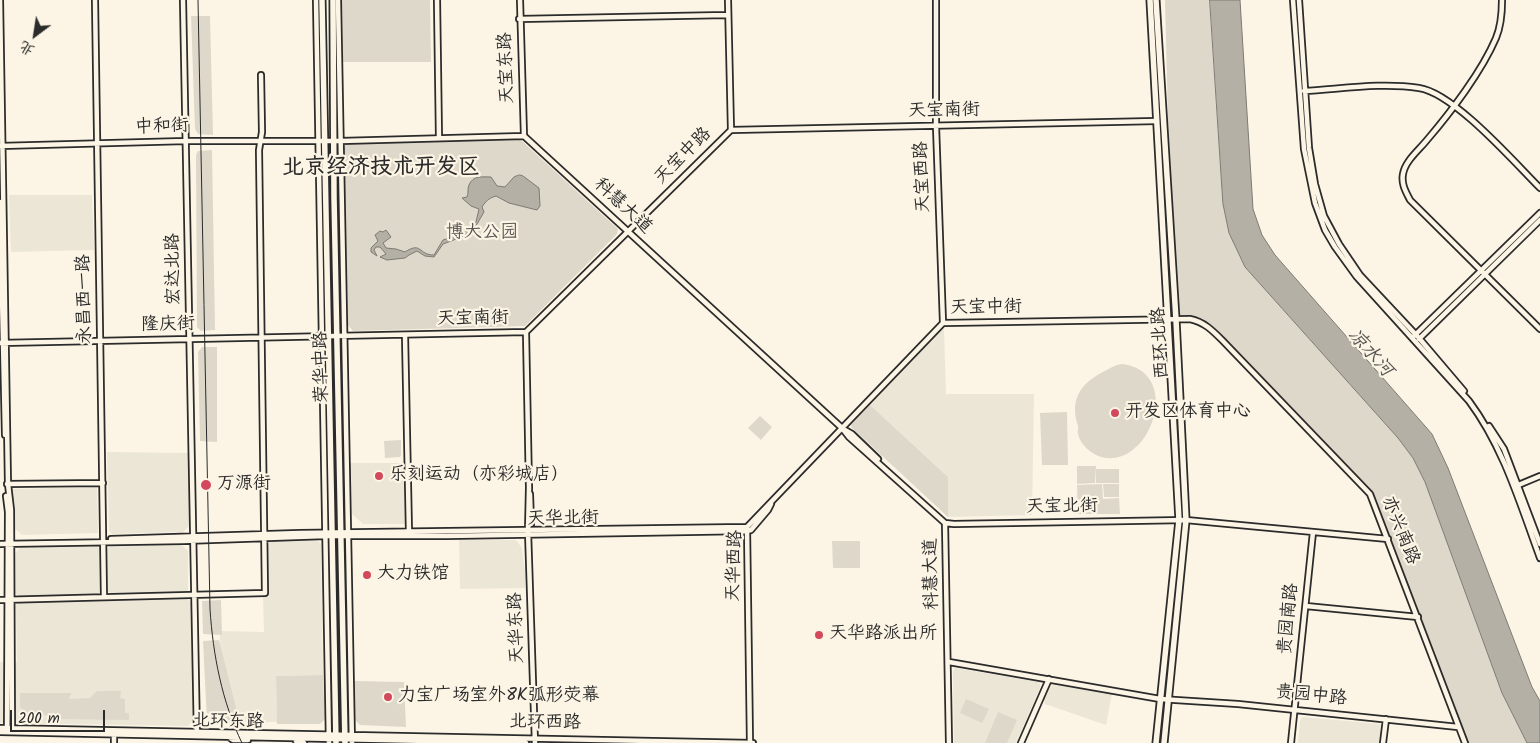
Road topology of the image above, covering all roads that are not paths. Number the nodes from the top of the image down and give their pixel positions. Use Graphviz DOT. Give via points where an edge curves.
graph roads {
  1 [pos="0,0"];
  2 [pos="95,0"];
  3 [pos="183,0"];
  4 [pos="316,0"];
  5 [pos="322,0"];
  6 [pos="437,0"];
  7 [pos="520,0"];
  8 [pos="728,0"];
  9 [pos="936,0"];
  10 [pos="1150,0"];
  11 [pos="1156,0"];
  12 [pos="1293,0"];
  13 [pos="1299,0"];
  14 [pos="1502,0"];
  15 [pos="334,1"];
  16 [pos="727,15"];
  17 [pos="519,19"];
  18 [pos="261,75"];
  19 [pos="324,79"];
  20 [pos="1302,91"];
  21 [pos="318,92"];
  22 [pos="1454,106"];
  23 [pos="1157,121"];
  24 [pos="936,126"];
  25 [pos="730,130"];
  26 [pos="524,136"];
  27 [pos="439,138"];
  28 [pos="261,140"];
  29 [pos="322,140"];
  30 [pos="186,141"];
  31 [pos="334,141"];
  32 [pos="341,141"];
  33 [pos="98,144"];
  34 [pos="1,146"];
  35 [pos="342,180"];
  36 [pos="1540,188"];
  37 [pos="334,197"];
  38 [pos="0,202"];
  39 [pos="1540,213"];
  40 [pos="1540,220"];
  41 [pos="628,231"];
  42 [pos="1481,271"];
  43 [pos="1485,276"];
  44 [pos="327,279"];
  45 [pos="320,292"];
  46 [pos="1167,320"];
  47 [pos="1176,320"];
  48 [pos="943,323"];
  49 [pos="1540,329"];
  50 [pos="526,332"];
  51 [pos="405,335"];
  52 [pos="344,336"];
  53 [pos="324,337"];
  54 [pos="337,337"];
  55 [pos="261,338"];
  56 [pos="1416,338"];
  57 [pos="190,339"];
  58 [pos="100,341"];
  59 [pos="3,343"];
  60 [pos="345,380"];
  61 [pos="338,394"];
  62 [pos="842,428"];
  63 [pos="331,476"];
  64 [pos="1540,476"];
  65 [pos="103,483"];
  66 [pos="7,484"];
  67 [pos="1516,486"];
  68 [pos="324,487"];
  69 [pos="1179,520"];
  70 [pos="1186,520"];
  71 [pos="945,523"];
  72 [pos="747,529"];
  73 [pos="1313,532"];
  74 [pos="409,533"];
  75 [pos="530,533"];
  76 [pos="329,534"];
  77 [pos="341,535"];
  78 [pos="348,535"];
  79 [pos="264,536"];
  80 [pos="194,539"];
  81 [pos="1388,539"];
  82 [pos="104,540"];
  83 [pos="0,543"];
  84 [pos="9,543"];
  85 [pos="1540,544"];
  86 [pos="1540,558"];
  87 [pos="349,577"];
  88 [pos="342,592"];
  89 [pos="195,595"];
  90 [pos="104,597"];
  91 [pos="0,600"];
  92 [pos="9,600"];
  93 [pos="1306,606"];
  94 [pos="1418,617"];
  95 [pos="949,662"];
  96 [pos="334,672"];
  97 [pos="1049,679"];
  98 [pos="328,685"];
  99 [pos="1160,699"];
  100 [pos="1169,700"];
  101 [pos="1294,710"];
  102 [pos="1386,719"];
  103 [pos="1458,727"];
  104 [pos="0,728"];
  105 [pos="9,730"];
  106 [pos="0,732"];
  107 [pos="114,733"];
  108 [pos="197,734"];
  109 [pos="228,736"];
  110 [pos="329,739"];
  111 [pos="336,739"];
  112 [pos="349,739"];
  113 [pos="389,739"];
  114 [pos="535,740"];
  115 [pos="233,741"];
  116 [pos="114,743"];
  117 [pos="304,743"];
  118 [pos="382,743"];
  119 [pos="526,743"];
  120 [pos="751,743"];
  121 [pos="949,743"];
  122 [pos="1021,743"];
  123 [pos="1156,743"];
  124 [pos="1164,743"];
  125 [pos="1291,743"];
  126 [pos="1383,743"];
  127 [pos="1465,743"];
  1 -- 34 [label="street"];
  2 -- 33 [label="street, 永昌西一路"];
  3 -- 30 [label="street, 宏达北路"];
  4 -- 21 [label="street"];
  5 -- 19 [label="main road, 荣华中路"];
  6 -- 27 [label="street"];
  7 -- 17 [label="street, 天宝东路"];
  8 -- 16 [label="street, 天宝中路"];
  9 -- 24 [label="street, 天宝西路"];
  10 -- 23 [label="main road, 西环北路"];
  11 -- 47 [label="main road, 西环北路"];
  12 -- 20 [label="street"];
  13 -- 20 [label="street"];
  14 -- 22 [label="street" via="1496,38"];
  15 -- 31 [label="main road, 荣华中路"];
  15 -- 32 [label="street"];
  16 -- 17 [label="street"];
  16 -- 25 [label="street, 天宝中路"];
  17 -- 26 [label="street, 天宝东路"];
  18 -- 28 [label="street"];
  19 -- 21 [label="street"];
  19 -- 29 [label="main road, 荣华中路"];
  20 -- 22 [label="street" via="1387,86 1421,88"];
  20 -- 56 [label="street" via="1304,149 1315,203 1325,230 1356,276"];
  21 -- 29 [label="street"];
  22 -- 36 [label="street"];
  22 -- 42 [label="street" via="1413,155 1403,173 1403,185 1410,200"];
  23 -- 24 [label="street, 天宝南街"];
  23 -- 46 [label="main road, 西环北路"];
  24 -- 25 [label="street, 天宝南街"];
  24 -- 48 [label="street, 天宝西路"];
  25 -- 41 [label="street, 天宝中路"];
  26 -- 27 [label="street"];
  26 -- 41 [label="street, 科慧大道"];
  27 -- 32 [label="street"];
  28 -- 29 [label="street, 中和街"];
  28 -- 30 [label="street, 中和街"];
  28 -- 55 [label="street" via="258,150"];
  29 -- 31 [label="street, 中和街"];
  29 -- 44 [label="main road, 荣华中路"];
  29 -- 45 [label="street"];
  30 -- 33 [label="street, 中和街"];
  30 -- 57 [label="street, 宏达北路"];
  31 -- 32 [label="street"];
  31 -- 37 [label="main road, 荣华中路"];
  32 -- 35 [label="street"];
  33 -- 34 [label="street, 中和街"];
  33 -- 58 [label="street, 永昌西一路"];
  34 -- 59 [label="street"];
  35 -- 37 [label="street"];
  35 -- 52 [label="street"];
  37 -- 54 [label="main road, 荣华中路"];
  38 -- 59 [label="street"];
  39 -- 42 [label="street"];
  40 -- 43 [label="street"];
  41 -- 50 [label="street, 天宝南街"];
  41 -- 62 [label="street, 科慧大道"];
  42 -- 43 [label="street"];
  42 -- 56 [label="street"];
  43 -- 49 [label="street"];
  43 -- 56 [label="street"];
  44 -- 45 [label="street"];
  44 -- 53 [label="main road, 荣华中路"];
  45 -- 53 [label="street"];
  46 -- 47 [label="street, 天宝中街"];
  46 -- 48 [label="street, 天宝中街"];
  46 -- 69 [label="main road, 西环北路"];
  47 -- 70 [label="main road, 西环北路"];
  47 -- 81 [label="street, 亦兴南路" via="1198,320 1222,340 1370,494"];
  48 -- 62 [label="street, 天宝中街"];
  50 -- 51 [label="street, 天宝南街"];
  50 -- 75 [label="street, 天华东路"];
  51 -- 52 [label="street, 天宝南街"];
  51 -- 74 [label="street"];
  52 -- 54 [label="street, 天宝南街"];
  52 -- 60 [label="street"];
  53 -- 54 [label="street, 隆庆街"];
  53 -- 55 [label="street, 隆庆街"];
  53 -- 63 [label="main road, 荣华中路"];
  53 -- 68 [label="street"];
  54 -- 61 [label="main road, 荣华中路"];
  55 -- 57 [label="street, 隆庆街"];
  55 -- 79 [label="street"];
  56 -- 67 [label="street" via="1484,420"];
  57 -- 58 [label="street, 隆庆街"];
  57 -- 80 [label="street, 宏达北路"];
  58 -- 59 [label="street, 隆庆街"];
  58 -- 65 [label="street, 永昌西一路"];
  59 -- 66 [label="street"];
  60 -- 61 [label="street"];
  60 -- 78 [label="street"];
  61 -- 77 [label="main road, 荣华中路"];
  62 -- 71 [label="street, 科慧大道"];
  62 -- 72 [label="street, 天华西路"];
  63 -- 68 [label="street"];
  63 -- 76 [label="main road, 荣华中路"];
  64 -- 67 [label="street"];
  65 -- 66 [label="street"];
  65 -- 82 [label="street, 永昌西一路"];
  66 -- 84 [label="street" via="11,510"];
  67 -- 85 [label="street"];
  67 -- 86 [label="street"];
  68 -- 76 [label="street"];
  69 -- 70 [label="street, 天宝北街"];
  69 -- 71 [label="street, 天宝北街"];
  69 -- 99 [label="main road, 西环北路"];
  70 -- 73 [label="street, 天宝北街"];
  70 -- 100 [label="main road, 西环北路"];
  71 -- 95 [label="street, 科慧大道"];
  72 -- 75 [label="street, 天华北街"];
  72 -- 120 [label="street, 天华西路"];
  73 -- 81 [label="street, 天宝北街"];
  73 -- 93 [label="street, 贵园南路"];
  74 -- 75 [label="street, 天华北街"];
  74 -- 78 [label="street, 天华北街"];
  75 -- 78 [label="street, 天华北街"];
  75 -- 114 [label="street, 天华东路"];
  76 -- 77 [label="street, 天华北街"];
  76 -- 79 [label="street"];
  76 -- 96 [label="main road, 荣华中路"];
  76 -- 98 [label="street"];
  77 -- 78 [label="street, 天华北街"];
  77 -- 88 [label="main road, 荣华中路"];
  78 -- 87 [label="street"];
  79 -- 80 [label="street"];
  79 -- 89 [label="street" via="264,593"];
  80 -- 82 [label="street"];
  80 -- 89 [label="street, 宏达北路"];
  81 -- 94 [label="street, 亦兴南路"];
  82 -- 84 [label="street"];
  82 -- 90 [label="street, 永昌西一路"];
  83 -- 84 [label="street"];
  84 -- 92 [label="street"];
  87 -- 88 [label="street"];
  87 -- 112 [label="street"];
  88 -- 112 [label="main road, 荣华中路"];
  89 -- 90 [label="street"];
  89 -- 108 [label="street, 宏达北路"];
  90 -- 92 [label="street"];
  91 -- 92 [label="street"];
  92 -- 105 [label="street"];
  93 -- 94 [label="street"];
  93 -- 101 [label="street, 贵园南路"];
  94 -- 103 [label="street, 亦兴南路"];
  95 -- 97 [label="street, 贵园中路"];
  95 -- 121 [label="street, 科慧大道"];
  96 -- 98 [label="street"];
  96 -- 111 [label="main road, 荣华中路"];
  97 -- 99 [label="street, 贵园中路"];
  97 -- 122 [label="street"];
  98 -- 110 [label="street"];
  99 -- 100 [label="street, 贵园中路"];
  99 -- 123 [label="main road, 西环北路"];
  100 -- 101 [label="street, 贵园中路"];
  100 -- 124 [label="main road, 西环北路"];
  101 -- 102 [label="street, 贵园中路"];
  101 -- 125 [label="street, 贵园南路"];
  102 -- 103 [label="street, 贵园中路"];
  102 -- 126 [label="street"];
  103 -- 127 [label="street, 亦兴南路"];
  104 -- 105 [label="street, 北环东路"];
  105 -- 106 [label="street, 北环东路"];
  105 -- 107 [label="street, 北环东路"];
  107 -- 108 [label="street, 北环东路"];
  107 -- 116 [label="street"];
  108 -- 109 [label="street, 北环东路"];
  108 -- 110 [label="street, 北环东路"];
  109 -- 110 [label="street, 北环东路"];
  109 -- 115 [label="street"];
  110 -- 111 [label="street, 北环东路"];
  111 -- 112 [label="street, 北环西路"];
  112 -- 113 [label="street, 北环西路"];
  112 -- 114 [label="street, 北环西路"];
  113 -- 118 [label="street"];
  113 -- 119 [label="street, 北环西路"];
  114 -- 120 [label="street, 北环西路"];
  115 -- 117 [label="street" via="299,740"];
}
